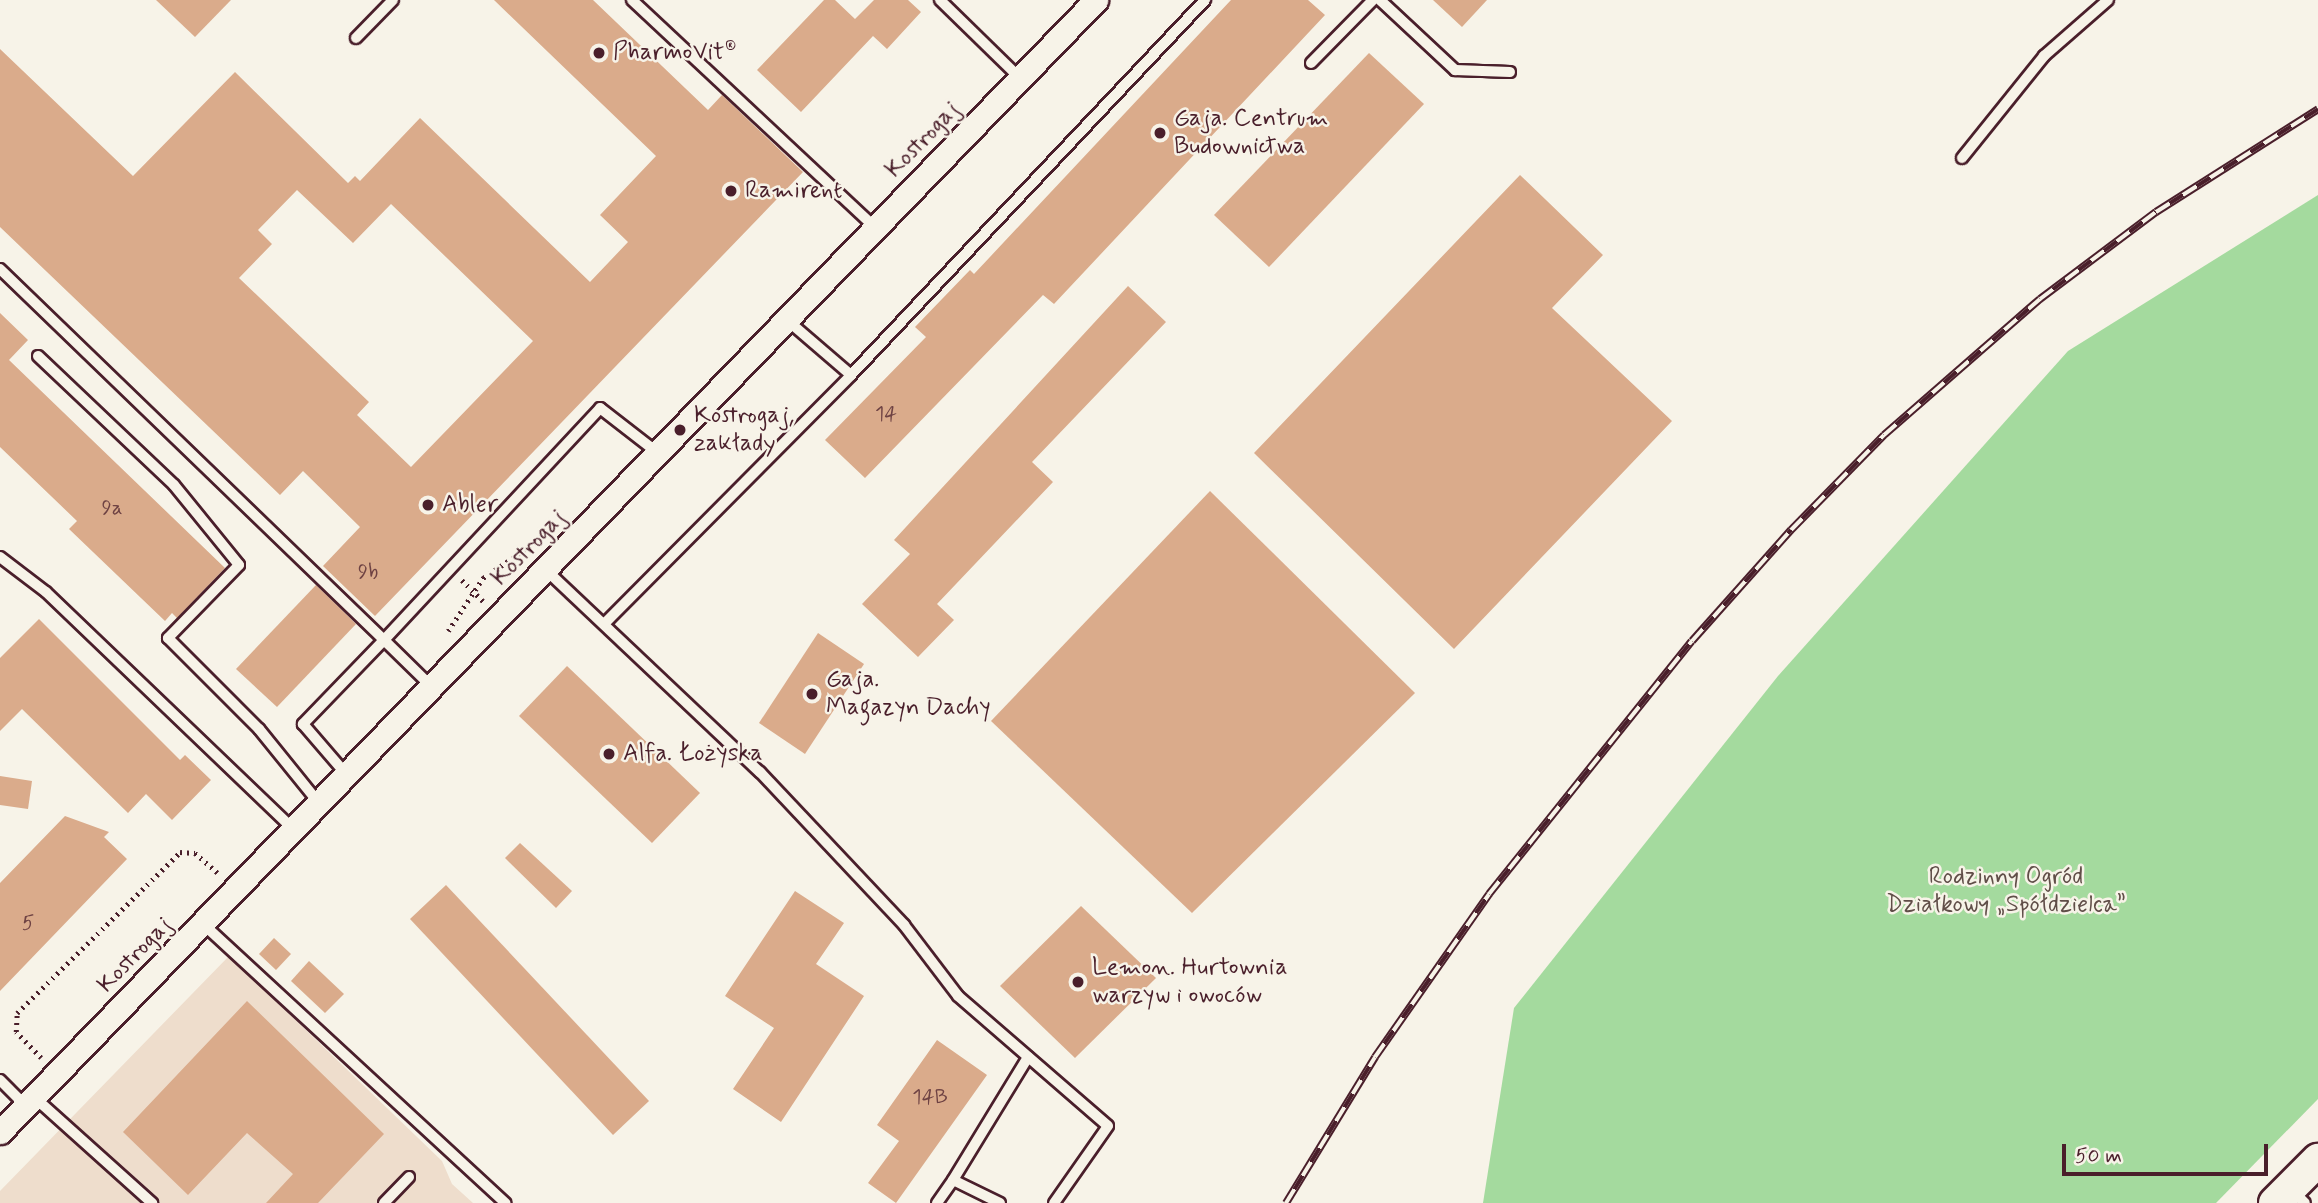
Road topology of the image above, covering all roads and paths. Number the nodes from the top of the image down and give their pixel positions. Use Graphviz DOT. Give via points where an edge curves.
graph roads {
  1 [pos="393,0"];
  2 [pos="632,0"];
  3 [pos="940,0"];
  4 [pos="1096,0"];
  5 [pos="1205,0"];
  6 [pos="1373,0"];
  7 [pos="1380,0"];
  8 [pos="2108,0"];
  9 [pos="356,37"];
  10 [pos="1311,63"];
  11 [pos="1510,72"];
  12 [pos="1020,78"];
  13 [pos="1962,158"];
  14 [pos="875,227"];
  15 [pos="0,269"];
  16 [pos="787,320"];
  17 [pos="38,356"];
  18 [pos="851,375"];
  19 [pos="658,453"];
  20 [pos="0,557"];
  21 [pos="450,569"];
  22 [pos="545,569"];
  23 [pos="484,601"];
  24 [pos="604,624"];
  25 [pos="384,640"];
  26 [pos="432,687"];
  27 [pos="346,774"];
  28 [pos="319,803"];
  29 [pos="293,829"];
  30 [pos="235,890"];
  31 [pos="202,923"];
  32 [pos="1028,1057"];
  33 [pos="57,1073"];
  34 [pos="0,1080"];
  35 [pos="30,1101"];
  36 [pos="0,1132"];
  37 [pos="2318,1160"];
  38 [pos="409,1177"];
  39 [pos="953,1180"];
  40 [pos="2290,1198"];
  41 [pos="152,1203"];
  42 [pos="384,1203"];
  43 [pos="505,1203"];
  44 [pos="937,1203"];
  45 [pos="1000,1203"];
  46 [pos="1054,1203"];
  1 -- 9 [label="lane"];
  2 -- 14 [label="lane"];
  3 -- 12 [label="lane"];
  4 -- 12 [label="street, Kostrogaj"];
  5 -- 18 [label="lane"];
  6 -- 10 [label="lane"];
  7 -- 11 [label="lane" via="1455,70"];
  8 -- 13 [label="lane" via="2044,56"];
  12 -- 14 [label="street, Kostrogaj"];
  14 -- 16 [label="street, Kostrogaj"];
  15 -- 25 [label="lane"];
  16 -- 18 [label="lane"];
  16 -- 19 [label="street, Kostrogaj"];
  17 -- 28 [label="lane" via="174,485 239,565 168,638 259,729"];
  18 -- 24 [label="lane"];
  19 -- 21 [label="lane" via="600,408"];
  19 -- 22 [label="street, Kostrogaj"];
  20 -- 29 [label="lane" via="46,592"];
  21 -- 23 [label="path"];
  21 -- 25 [label="lane"];
  22 -- 24 [label="lane"];
  22 -- 26 [label="street, Kostrogaj"];
  24 -- 32 [label="lane" via="760,772 904,925 958,996"];
  25 -- 26 [label="lane"];
  25 -- 27 [label="lane" via="303,724"];
  26 -- 27 [label="street, Kostrogaj"];
  27 -- 28 [label="street, Kostrogaj"];
  28 -- 29 [label="street, Kostrogaj"];
  29 -- 30 [label="street, Kostrogaj"];
  30 -- 31 [label="street, Kostrogaj"];
  30 -- 33 [label="path" via="195,853 180,852 18,1013 16,1032"];
  31 -- 33 [label="street, Kostrogaj"];
  31 -- 43 [label="lane"];
  32 -- 39 [label="lane"];
  32 -- 46 [label="lane" via="1108,1126"];
  33 -- 35 [label="street, Kostrogaj"];
  34 -- 35 [label="lane"];
  35 -- 36 [label="street, Kostrogaj"];
  35 -- 41 [label="lane"];
  37 -- 40 [label="main road"];
  38 -- 42 [label="lane"];
  39 -- 44 [label="lane"];
  39 -- 45 [label="lane"];
}
